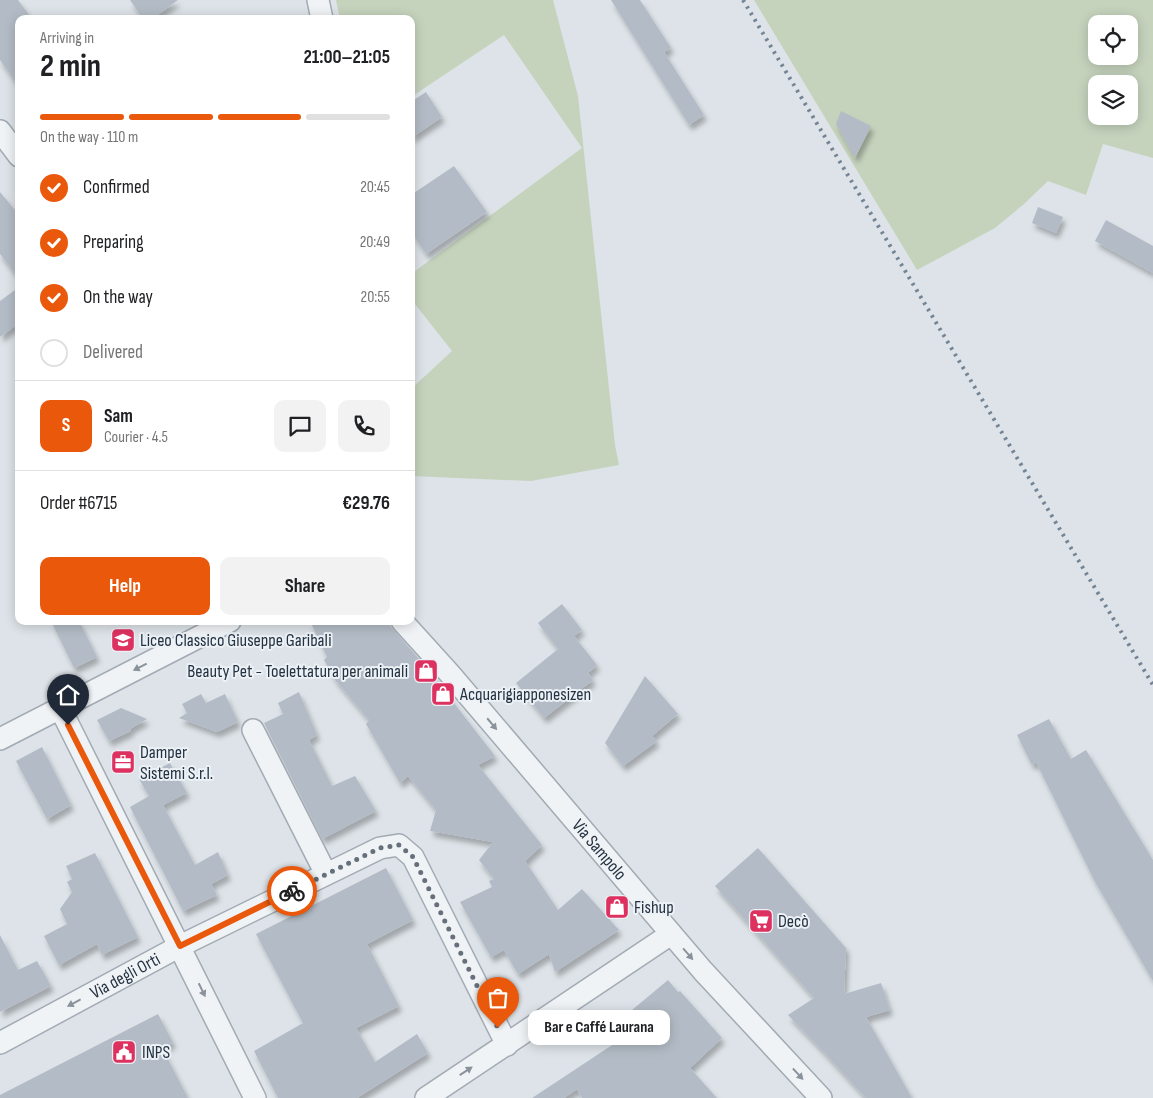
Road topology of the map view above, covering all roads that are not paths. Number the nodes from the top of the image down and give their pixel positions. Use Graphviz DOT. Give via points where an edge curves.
graph roads {
  1 [pos="318,0"];
  2 [pos="321,15"];
  3 [pos="222,625"];
  4 [pos="406,625"];
  5 [pos="60,708"];
  6 [pos="253,730"];
  7 [pos="0,739"];
  8 [pos="326,874"];
  9 [pos="671,934"];
  10 [pos="180,946"];
  11 [pos="0,1043"];
  12 [pos="507,1045"];
  13 [pos="255,1098"];
  14 [pos="426,1098"];
  15 [pos="821,1098"];
  1 -- 2 [label="street"];
  3 -- 5 [label="street, one-way"];
  4 -- 9 [label="street, Via Sampolo, one-way"];
  5 -- 7 [label="street"];
  5 -- 10 [label="street"];
  6 -- 8 [label="street"];
  8 -- 10 [label="street, Via degli Orti"];
  8 -- 12 [label="street, Via degli Orti" via="380,848 399,845 413,857"];
  9 -- 12 [label="street"];
  9 -- 15 [label="street, Via Sampolo, one-way"];
  10 -- 11 [label="street, Via degli Orti, one-way"];
  10 -- 13 [label="street, one-way"];
  14 -- 12 [label="street, one-way"];
}
